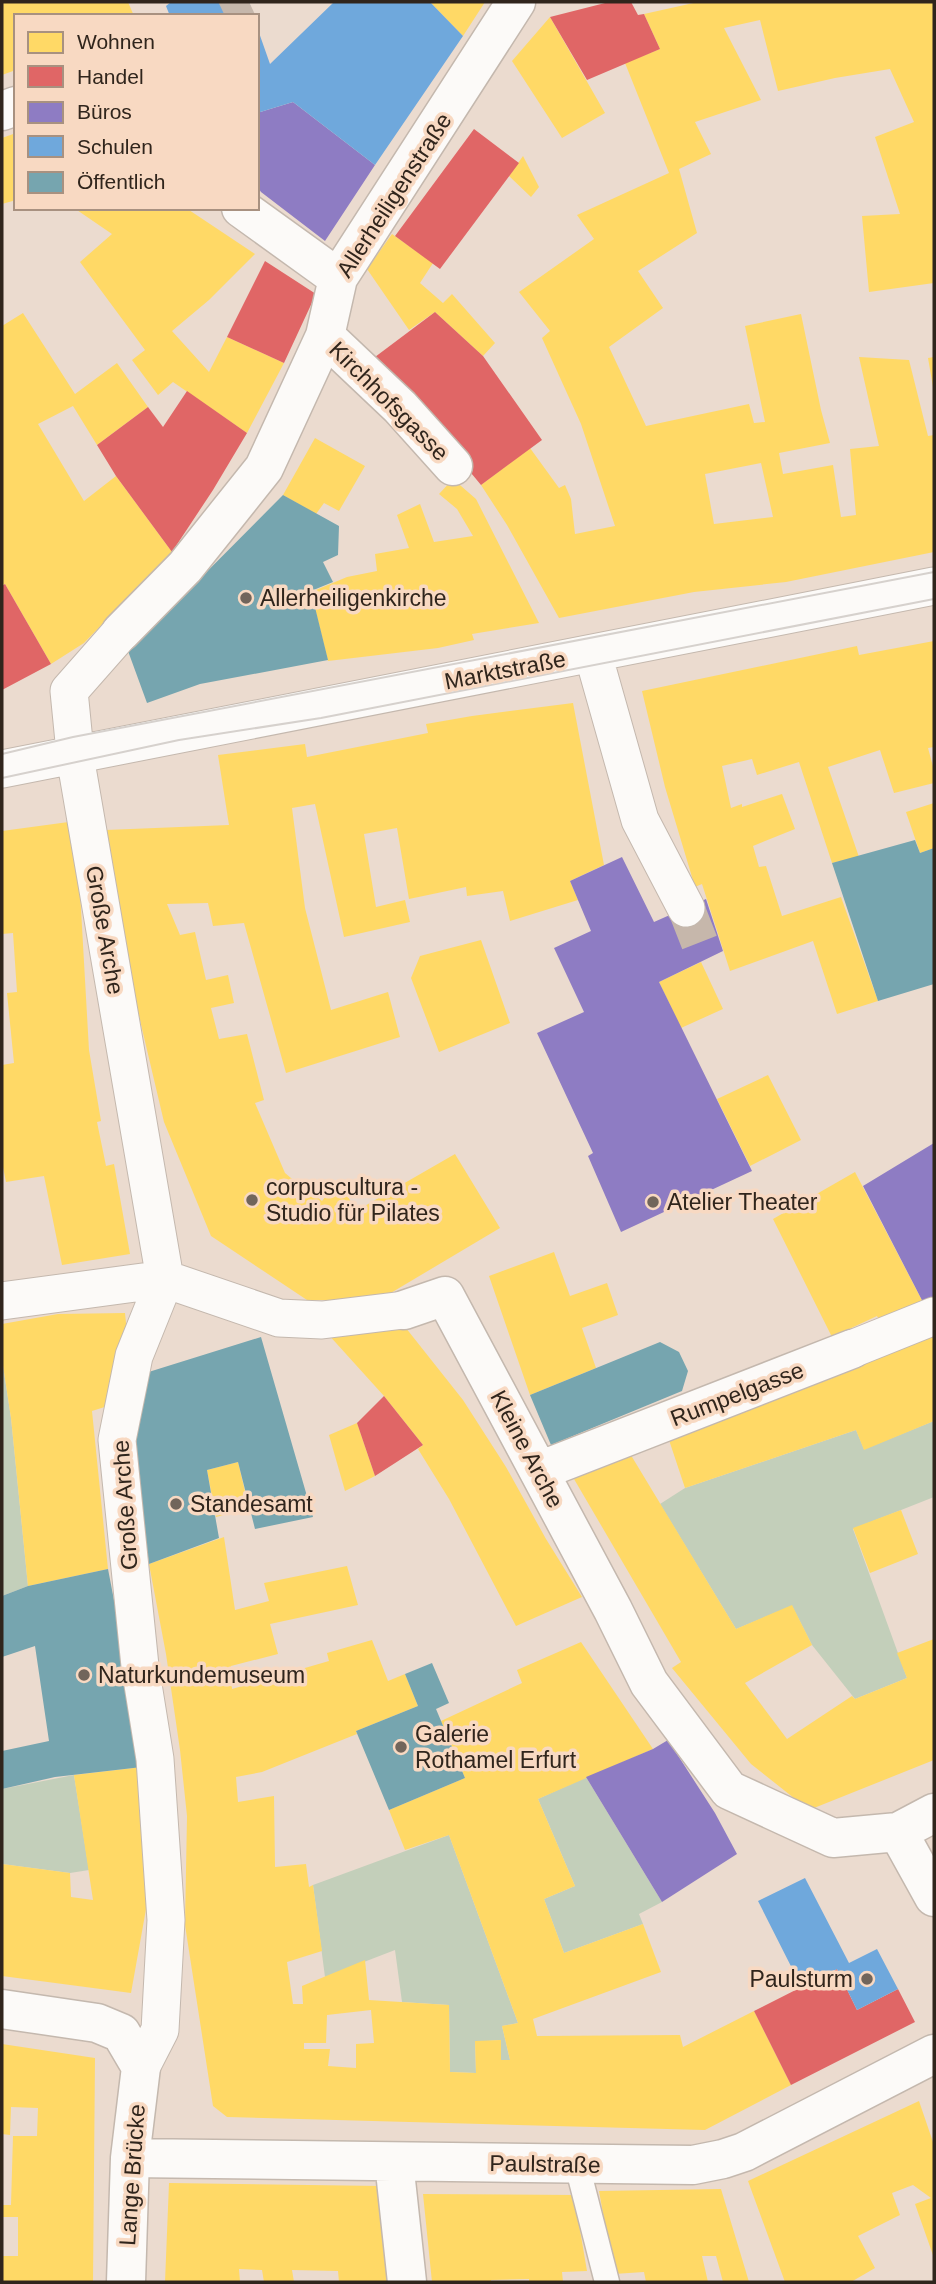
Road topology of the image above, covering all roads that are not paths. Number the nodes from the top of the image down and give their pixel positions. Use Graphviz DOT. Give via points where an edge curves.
graph roads {
  1 [pos="516,2"];
  2 [pos="245,210"];
  3 [pos="338,278"];
  4 [pos="325,336"];
  5 [pos="453,466"];
  6 [pos="934,586"];
  7 [pos="121,632"];
  8 [pos="594,659"];
  9 [pos="75,755"];
  10 [pos="2,769"];
  11 [pos="686,908"];
  12 [pos="165,1279"];
  13 [pos="2,1301"];
  14 [pos="404,1310"];
  15 [pos="934,1316"];
  16 [pos="852,1349"];
  17 [pos="539,1471"];
  18 [pos="934,1813"];
  19 [pos="898,1832"];
  20 [pos="934,1897"];
  21 [pos="2,2010"];
  22 [pos="934,2054"];
  23 [pos="141,2067"];
  24 [pos="130,2158"];
  25 [pos="394,2162"];
  26 [pos="578,2165"];
  27 [pos="126,2282"];
  28 [pos="408,2282"];
  29 [pos="607,2282"];
  1 -- 3 [label="street, Allerheiligenstraße"];
  2 -- 3 [label="street"];
  3 -- 4 [label="street, Allerheiligenstraße"];
  4 -- 5 [label="street, Kirchhofsgasse" via="400,407"];
  4 -- 7 [label="street, Allerheiligenstraße" via="264,468 186,566"];
  6 -- 8 [label="street, Marktstraße"];
  7 -- 9 [label="street" via="69,691"];
  8 -- 9 [label="street, Marktstraße"];
  8 -- 11 [label="street, Marktstraße" via="640,820"];
  9 -- 10 [label="street, Marktstraße"];
  9 -- 12 [label="street, Große Arche"];
  12 -- 13 [label="street"];
  12 -- 14 [label="street, Kleine Arche" via="279,1318 322,1320"];
  12 -- 23 [label="street, Große Arche" via="134,1356 117,1440 134,1667 155,1759 166,1920 160,2030"];
  14 -- 17 [label="street, Kleine Arche" via="445,1296"];
  15 -- 16 [label="street, Rumpelgasse"];
  16 -- 17 [label="street, Rumpelgasse"];
  17 -- 19 [label="street, Kleine Arche" via="649,1683 729,1790 833,1838"];
  18 -- 19 [label="street"];
  19 -- 20 [label="street"];
  21 -- 23 [label="street" via="97,2023 121,2033"];
  22 -- 26 [label="street, Paulstraße" via="723,2159 693,2165"];
  23 -- 24 [label="street, Lange Brücke"];
  24 -- 25 [label="street, Paulstraße"];
  24 -- 27 [label="street, Lange Brücke"];
  25 -- 26 [label="street, Paulstraße"];
  25 -- 28 [label="street"];
  26 -- 29 [label="lane"];
}
